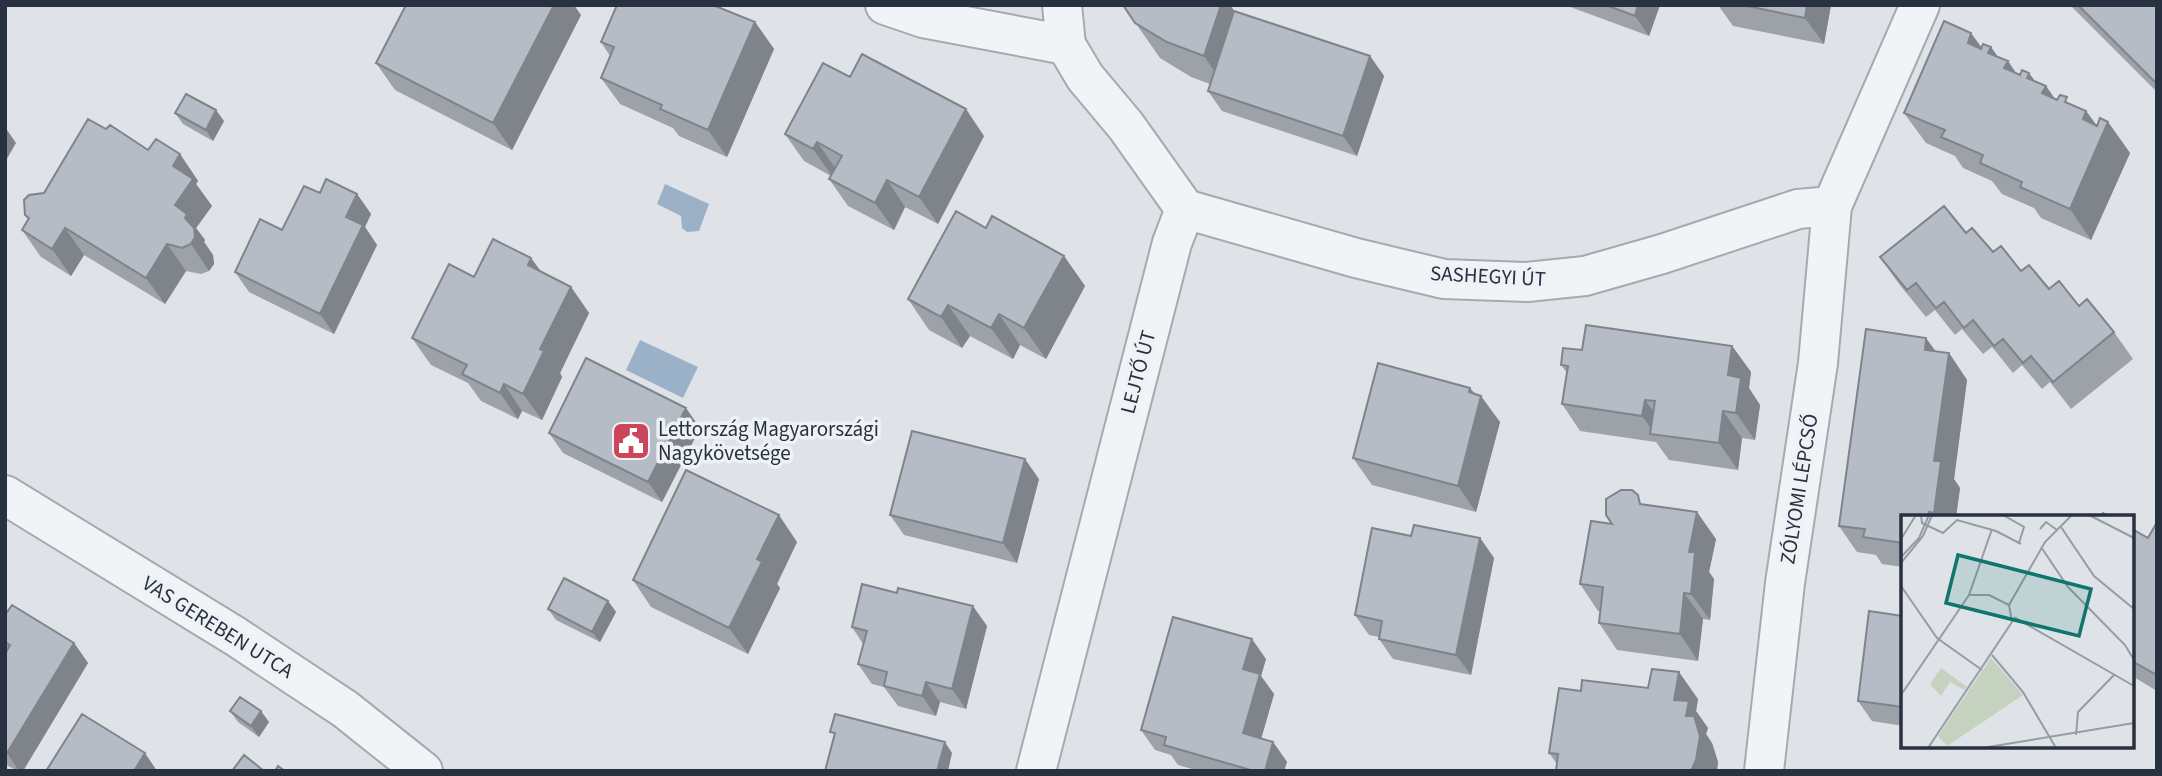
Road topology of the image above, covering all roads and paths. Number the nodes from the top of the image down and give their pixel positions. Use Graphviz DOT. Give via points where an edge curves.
graph roads {
  1 [pos="884,5"];
  2 [pos="1062,5"];
  3 [pos="1920,5"];
  4 [pos="1066,45"];
  5 [pos="1832,206"];
  6 [pos="1185,209"];
  7 [pos="5,495"];
  8 [pos="423,771"];
  9 [pos="1036,771"];
  10 [pos="1763,771"];
  1 -- 4 [label="street" via="923,18"];
  2 -- 4 [label="street"];
  3 -- 5 [label="street, ZÓLYOMI LÉPCSŐ"];
  4 -- 6 [label="street"];
  5 -- 6 [label="street, SASHEGYI ÚT" via="1798,209 1585,276 1527,282 1444,279"];
  5 -- 10 [label="street, ZÓLYOMI LÉPCSŐ" via="1818,363 1784,583"];
  6 -- 9 [label="street, LEJTŐ ÚT" via="1171,243"];
  7 -- 8 [label="street, VAS GEREBEN UTCA" via="235,636 345,709"];
}
